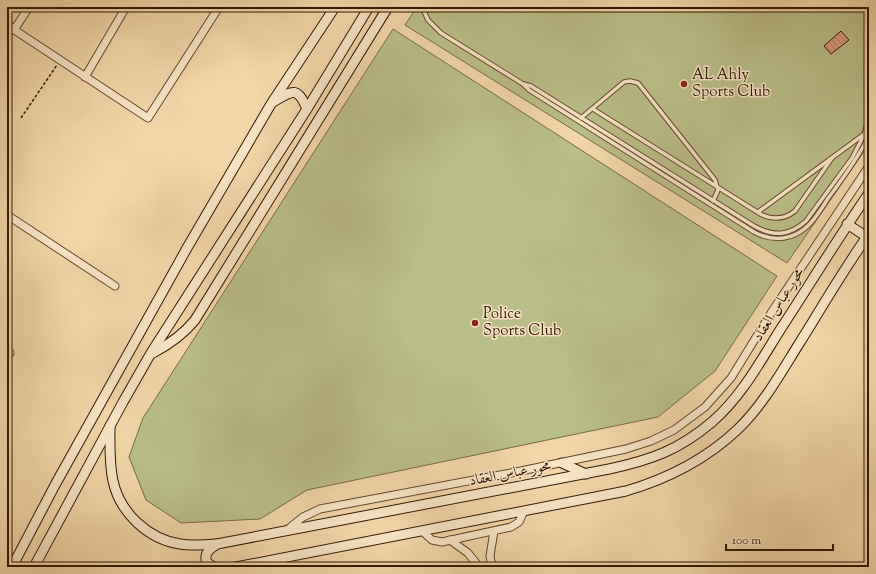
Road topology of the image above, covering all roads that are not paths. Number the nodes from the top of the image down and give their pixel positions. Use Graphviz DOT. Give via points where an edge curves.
graph roads {
  1 [pos="29,7"];
  2 [pos="126,7"];
  3 [pos="335,7"];
  4 [pos="370,7"];
  5 [pos="388,7"];
  6 [pos="422,7"];
  7 [pos="216,8"];
  8 [pos="7,25"];
  9 [pos="14,30"];
  10 [pos="86,77"];
  11 [pos="523,84"];
  12 [pos="271,104"];
  13 [pos="307,109"];
  14 [pos="593,109"];
  15 [pos="869,117"];
  16 [pos="581,118"];
  17 [pos="864,135"];
  18 [pos="869,136"];
  19 [pos="832,158"];
  20 [pos="869,166"];
  21 [pos="718,187"];
  22 [pos="869,193"];
  23 [pos="713,201"];
  24 [pos="758,212"];
  25 [pos="7,215"];
  26 [pos="847,224"];
  27 [pos="868,235"];
  28 [pos="115,286"];
  29 [pos="152,353"];
  30 [pos="110,426"];
  31 [pos="562,463"];
  32 [pos="586,474"];
  33 [pos="524,511"];
  34 [pos="287,530"];
  35 [pos="422,530"];
  36 [pos="494,531"];
  37 [pos="450,540"];
  38 [pos="217,544"];
  39 [pos="12,567"];
  40 [pos="34,567"];
  41 [pos="214,567"];
  42 [pos="236,567"];
  43 [pos="479,567"];
  44 [pos="492,567"];
  1 -- 9 [label="street"];
  2 -- 10 [label="street"];
  3 -- 12 [label="main road"];
  4 -- 13 [label="main road"];
  5 -- 29 [label="main road" via="195,320 171,343"];
  6 -- 11 [label="lane" via="428,20 441,34"];
  7 -- 10 [label="street" via="148,118"];
  8 -- 9 [label="street"];
  9 -- 10 [label="street"];
  11 -- 16 [label="lane" via="531,86"];
  11 -- 18 [label="lane" via="528,90 750,230 770,238 792,236 806,228 852,165"];
  12 -- 13 [label="main road" via="288,94 295,93 301,96"];
  12 -- 39 [label="main road" via="186,248"];
  13 -- 29 [label="main road"];
  14 -- 16 [label="lane"];
  14 -- 21 [label="lane"];
  14 -- 21 [label="lane" via="624,82 630,80 638,83"];
  15 -- 17 [label="lane"];
  16 -- 23 [label="lane"];
  17 -- 19 [label="lane"];
  17 -- 23 [label="lane" via="852,158 813,212 791,231 774,233 761,230"];
  19 -- 24 [label="lane"];
  19 -- 24 [label="lane" via="798,208 791,214 777,219"];
  20 -- 31 [label="street" via="731,378 705,407 685,423 651,441 626,450"];
  21 -- 23 [label="lane"];
  21 -- 24 [label="lane"];
  22 -- 26 [label="main road, محور عباس العقاد"];
  25 -- 28 [label="street"];
  26 -- 27 [label="main road"];
  26 -- 32 [label="main road, محور عباس العقاد" via="752,374 730,404 713,421 674,449 652,458"];
  27 -- 33 [label="main road" via="768,393 736,430 717,446 696,462 650,484"];
  29 -- 30 [label="main road"];
  30 -- 38 [label="main road, محور عباس العقاد" via="113,482 124,507 134,520 169,542 191,546"];
  30 -- 40 [label="main road"];
  31 -- 32 [label="main road"];
  31 -- 34 [label="street" via="320,509 303,517"];
  32 -- 34 [label="main road, محور عباس العقاد"];
  33 -- 35 [label="main road"];
  33 -- 36 [label="street" via="514,526"];
  34 -- 38 [label="main road, محور عباس العقاد"];
  35 -- 37 [label="street" via="437,542"];
  35 -- 42 [label="main road"];
  36 -- 37 [label="street"];
  36 -- 44 [label="street" via="490,556"];
  37 -- 43 [label="street" via="468,553"];
  38 -- 41 [label="main road" via="206,556 207,563"];
}
